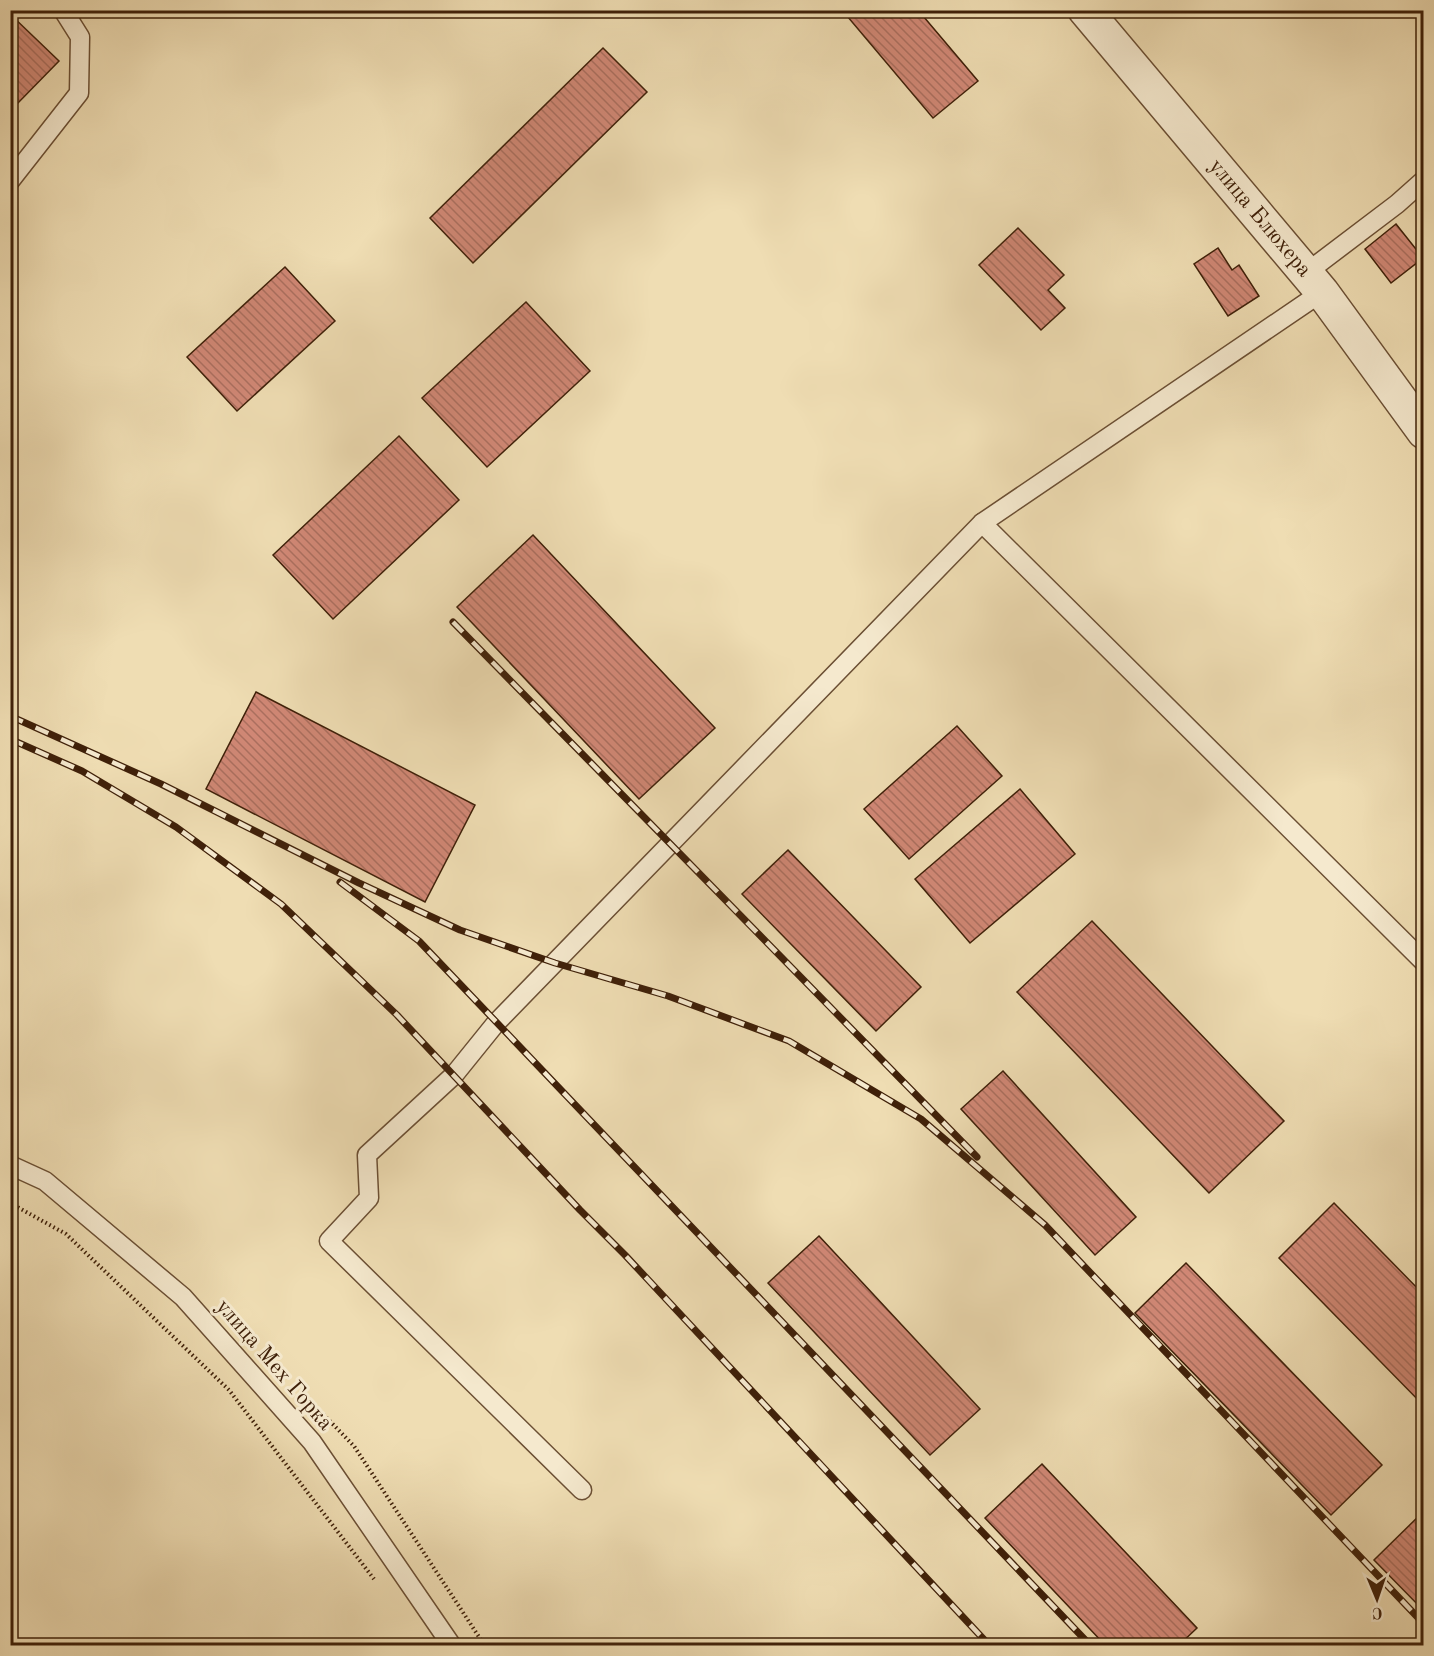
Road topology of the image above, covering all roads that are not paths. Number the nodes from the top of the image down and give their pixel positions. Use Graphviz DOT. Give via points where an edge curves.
graph roads {
  1 [pos="63,10"];
  2 [pos="1085,10"];
  3 [pos="13,171"];
  4 [pos="1424,180"];
  5 [pos="1314,282"];
  6 [pos="1424,432"];
  7 [pos="982,523"];
  8 [pos="1424,962"];
  9 [pos="10,1165"];
  10 [pos="582,1490"];
  11 [pos="452,1646"];
  1 -- 3 [label="lane" via="80,37 79,93"];
  2 -- 5 [label="street, улица Блюхера"];
  4 -- 5 [label="lane"];
  5 -- 6 [label="street, улица Блюхера"];
  5 -- 7 [label="lane"];
  7 -- 8 [label="lane"];
  7 -- 10 [label="lane" via="496,1023 454,1075 368,1155 369,1198 329,1241"];
  9 -- 11 [label="lane, улица Мех Горка" via="45,1181 183,1297 312,1442"];
}
